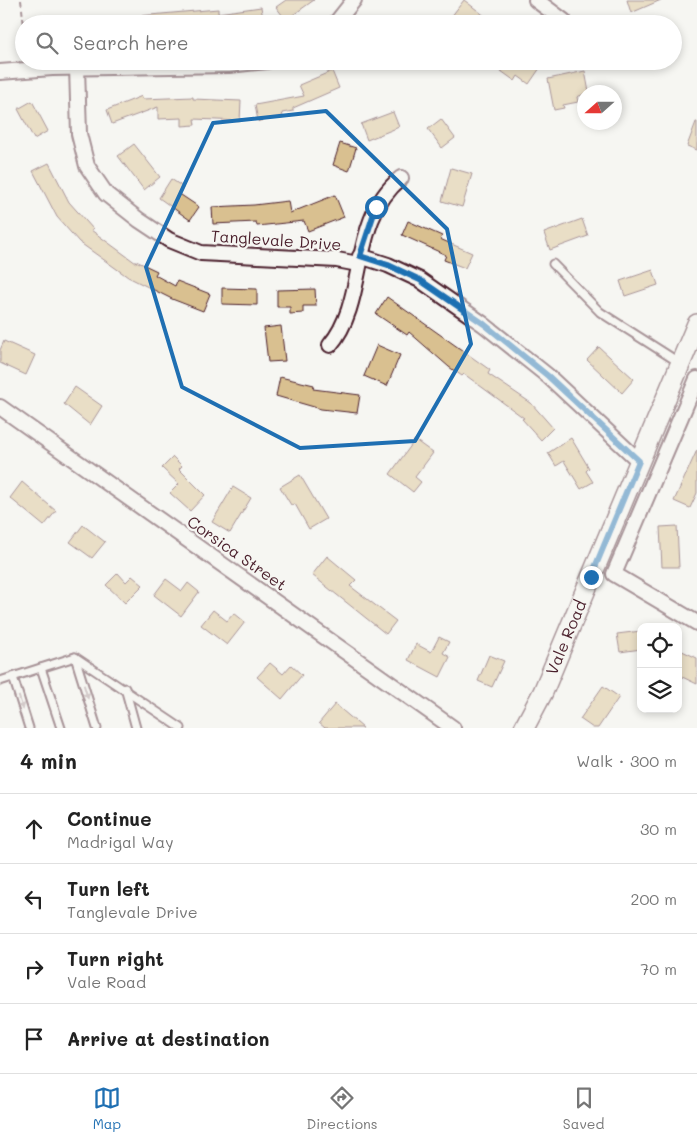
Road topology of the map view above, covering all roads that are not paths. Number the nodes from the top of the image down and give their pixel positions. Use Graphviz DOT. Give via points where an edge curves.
graph roads {
  1 [pos="354,0"];
  2 [pos="536,0"];
  3 [pos="342,15"];
  4 [pos="557,15"];
  5 [pos="31,70"];
  6 [pos="77,70"];
  7 [pos="0,72"];
  8 [pos="401,178"];
  9 [pos="359,260"];
  10 [pos="553,264"];
  11 [pos="697,324"];
  12 [pos="330,345"];
  13 [pos="680,364"];
  14 [pos="697,379"];
  15 [pos="0,407"];
  16 [pos="639,461"];
  17 [pos="600,556"];
  18 [pos="614,574"];
  19 [pos="592,575"];
  20 [pos="697,622"];
  21 [pos="75,657"];
  22 [pos="41,668"];
  23 [pos="12,677"];
  24 [pos="0,681"];
  25 [pos="125,688"];
  26 [pos="29,728"];
  27 [pos="61,728"];
  28 [pos="97,728"];
  29 [pos="136,728"];
  30 [pos="180,728"];
  31 [pos="453,728"];
  32 [pos="524,728"];
  1 -- 3 [label="street"];
  2 -- 4 [label="street"];
  5 -- 7 [label="street"];
  6 -- 9 [label="street, Tanglevale Drive" via="79,134 87,166 106,194 139,220 169,240 201,253"];
  8 -- 9 [label="street" via="376,207"];
  9 -- 12 [label="street" via="346,321"];
  9 -- 16 [label="street, Tanglevale Drive" via="388,265 420,280 484,324 548,376"];
  10 -- 13 [label="lane" via="600,312"];
  11 -- 13 [label="main road, Vale Road"];
  13 -- 16 [label="main road, Vale Road"];
  14 -- 18 [label="street"];
  15 -- 31 [label="street, Corsica Street"];
  16 -- 17 [label="main road, Vale Road"];
  17 -- 18 [label="street"];
  17 -- 19 [label="main road, Vale Road"];
  18 -- 19 [label="street"];
  18 -- 20 [label="street"];
  19 -- 32 [label="main road, Vale Road" via="543,692"];
  21 -- 22 [label="lane"];
  21 -- 25 [label="lane"];
  21 -- 28 [label="lane, one-way"];
  22 -- 23 [label="lane"];
  22 -- 27 [label="lane"];
  23 -- 24 [label="lane"];
  23 -- 26 [label="lane, one-way"];
  25 -- 29 [label="lane"];
  25 -- 30 [label="lane"];
}
